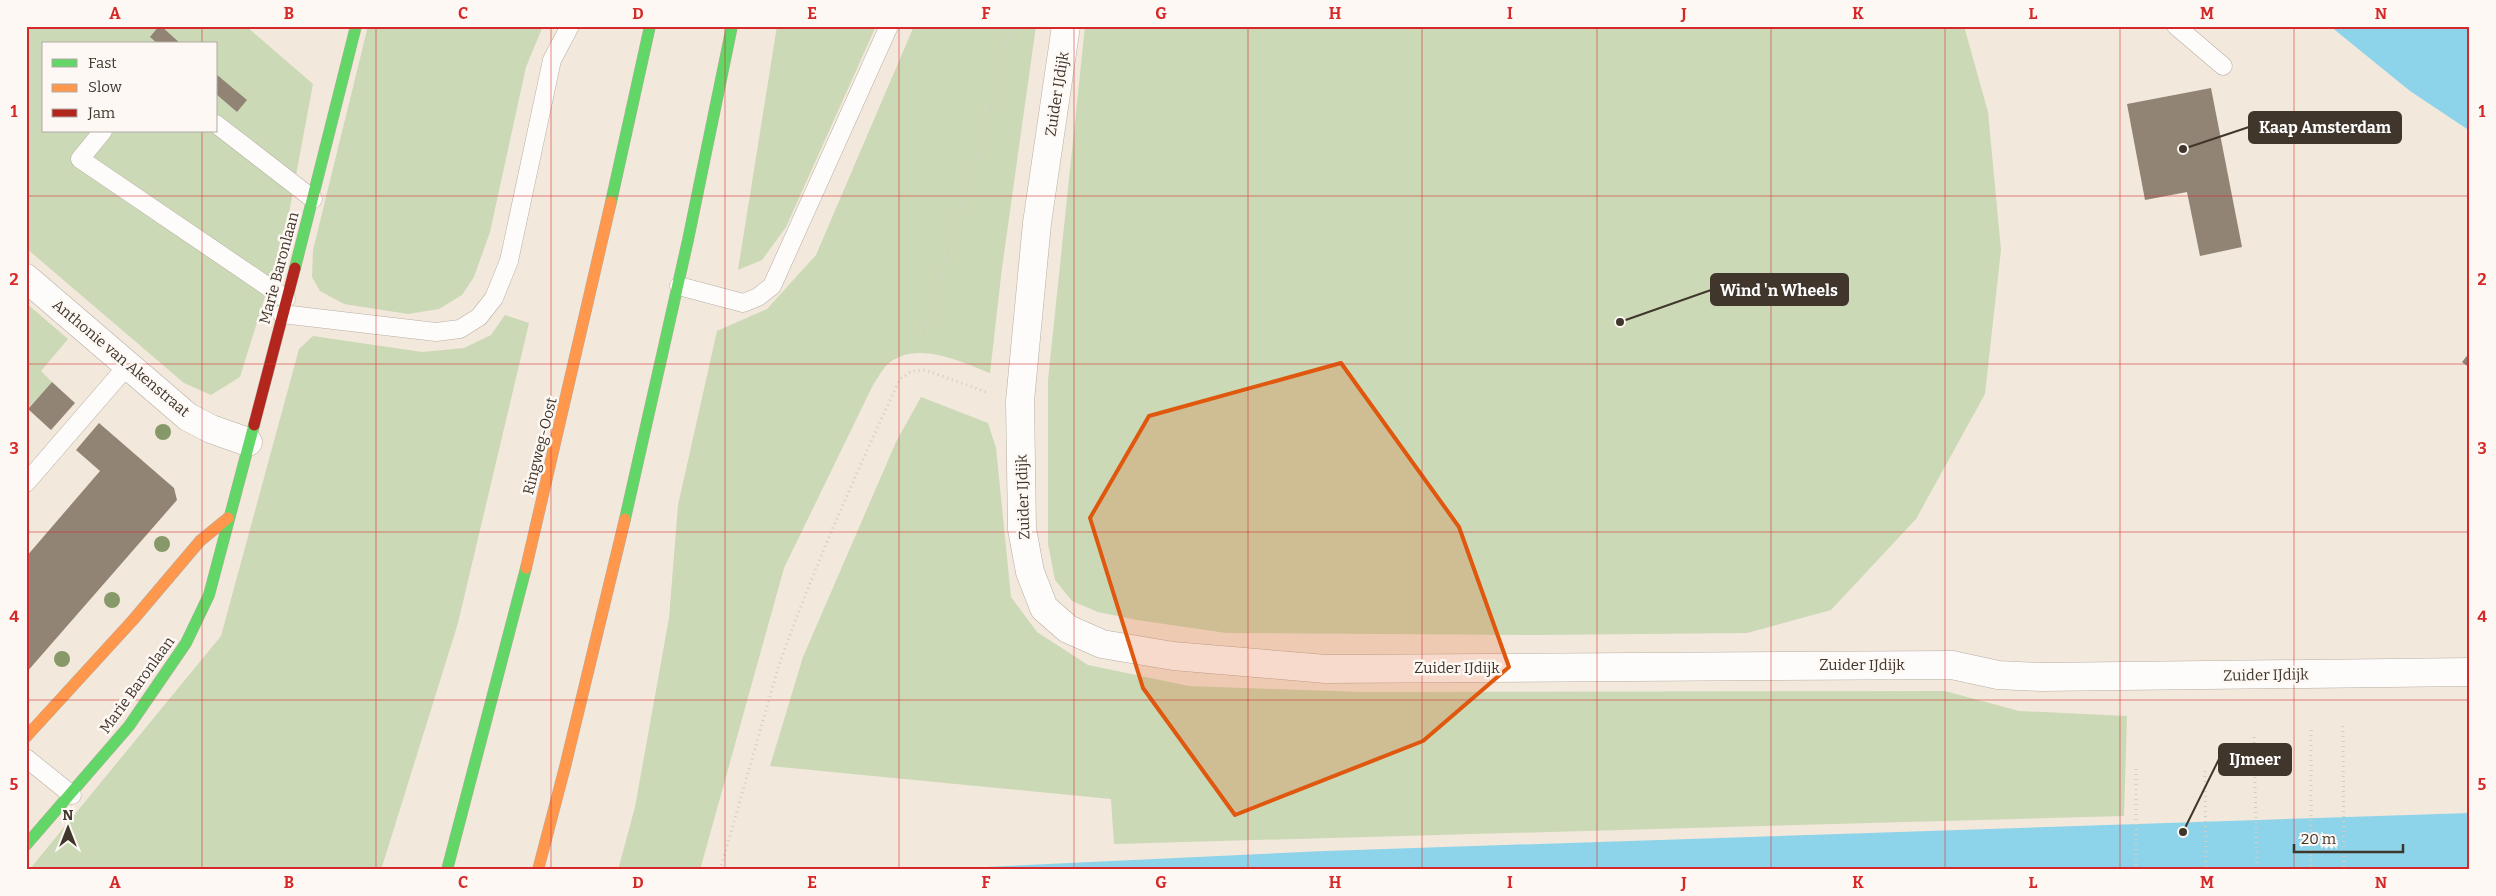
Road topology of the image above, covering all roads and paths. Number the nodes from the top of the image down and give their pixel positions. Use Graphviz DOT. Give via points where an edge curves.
graph roads {
  1 [pos="356,26"];
  2 [pos="570,26"];
  3 [pos="650,26"];
  4 [pos="732,26"];
  5 [pos="889,26"];
  6 [pos="1010,26"];
  7 [pos="1066,26"];
  8 [pos="2176,26"];
  9 [pos="2223,66"];
  10 [pos="218,126"];
  11 [pos="102,132"];
  12 [pos="313,199"];
  13 [pos="26,278"];
  14 [pos="679,286"];
  15 [pos="284,307"];
  16 [pos="923,336"];
  17 [pos="128,365"];
  18 [pos="1020,401"];
  19 [pos="248,442"];
  20 [pos="26,483"];
  21 [pos="228,518"];
  22 [pos="2470,672"];
  23 [pos="2343,726"];
  24 [pos="2311,730"];
  25 [pos="26,737"];
  26 [pos="2254,737"];
  27 [pos="26,758"];
  28 [pos="2136,769"];
  29 [pos="2205,771"];
  30 [pos="72,795"];
  31 [pos="26,845"];
  32 [pos="447,870"];
  33 [pos="538,870"];
  34 [pos="720,870"];
  35 [pos="2136,870"];
  36 [pos="2206,870"];
  37 [pos="2257,870"];
  38 [pos="2311,870"];
  39 [pos="2344,870"];
  1 -- 12 [label="main road, Marie Baronlaan"];
  2 -- 15 [label="lane" via="552,60 509,261 494,298 478,316 460,329 436,332"];
  3 -- 32 [label="main road, Ringweg-Oost" via="583,332 489,718"];
  4 -- 14 [label="main road"];
  5 -- 14 [label="lane" via="772,286 743,303"];
  6 -- 16 [label="path" via="995,94"];
  7 -- 18 [label="street, Zuider IJdijk" via="1037,223"];
  8 -- 9 [label="lane"];
  10 -- 12 [label="lane"];
  11 -- 15 [label="lane" via="80,159"];
  12 -- 15 [label="main road, Marie Baronlaan"];
  13 -- 17 [label="street, Anthonie van Akenstraat"];
  14 -- 33 [label="main road" via="559,795"];
  15 -- 19 [label="main road, Marie Baronlaan"];
  17 -- 19 [label="street, Anthonie van Akenstraat" via="188,416"];
  17 -- 20 [label="lane"];
  18 -- 22 [label="street, Zuider IJdijk" via="1022,529 1030,572 1044,608 1068,629 1102,644 1173,656 1326,669 1952,665 1998,676 2041,677"];
  18 -- 34 [label="path" via="1007,400 925,370 912,371 900,379 790,634"];
  19 -- 21 [label="main road, Marie Baronlaan"];
  21 -- 25 [label="main road" via="200,541"];
  21 -- 30 [label="main road, Marie Baronlaan" via="222,553 209,595 183,648 134,718"];
  23 -- 39 [label="path"];
  24 -- 38 [label="path"];
  26 -- 37 [label="path"];
  27 -- 30 [label="lane"];
  28 -- 35 [label="path"];
  29 -- 36 [label="path"];
  30 -- 31 [label="main road, Marie Baronlaan"];
}
